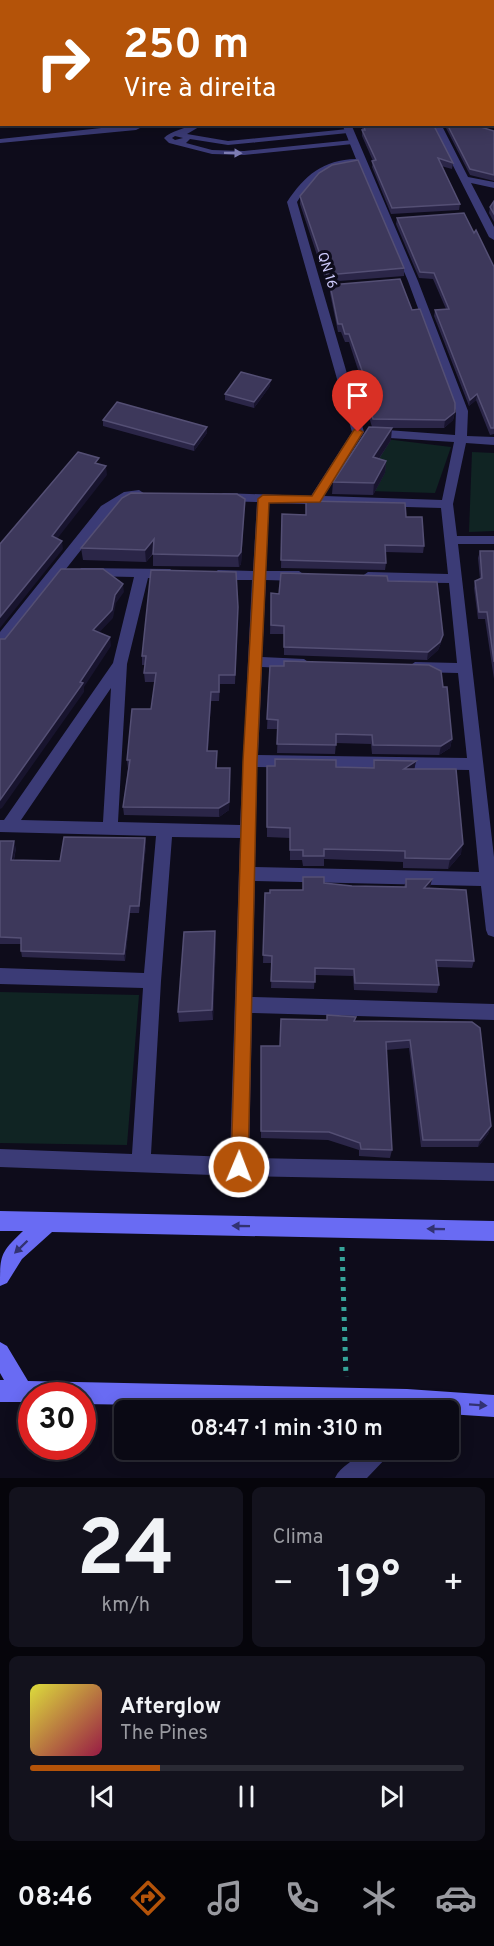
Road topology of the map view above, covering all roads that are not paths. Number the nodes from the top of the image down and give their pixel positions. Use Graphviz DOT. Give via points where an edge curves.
graph roads {
  1 [pos="68,126"];
  2 [pos="140,126"];
  3 [pos="198,126"];
  4 [pos="437,126"];
  5 [pos="347,128"];
  6 [pos="70,134"];
  7 [pos="184,135"];
  8 [pos="0,141"];
  9 [pos="353,142"];
  10 [pos="363,162"];
  11 [pos="464,180"];
  12 [pos="494,185"];
  13 [pos="471,213"];
  14 [pos="483,213"];
  15 [pos="400,218"];
  16 [pos="388,219"];
  17 [pos="494,236"];
  18 [pos="413,280"];
  19 [pos="401,281"];
  20 [pos="330,287"];
  21 [pos="318,288"];
  22 [pos="358,432"];
  23 [pos="461,440"];
  24 [pos="494,441"];
  25 [pos="151,495"];
  26 [pos="207,497"];
  27 [pos="263,499"];
  28 [pos="315,500"];
  29 [pos="447,504"];
  30 [pos="453,540"];
  31 [pos="494,540"];
  32 [pos="57,570"];
  33 [pos="142,573"];
  34 [pos="258,576"];
  35 [pos="317,577"];
  36 [pos="352,577"];
  37 [pos="457,579"];
  38 [pos="0,642"];
  39 [pos="256,662"];
  40 [pos="120,664"];
  41 [pos="314,664"];
  42 [pos="395,666"];
  43 [pos="464,668"];
  44 [pos="250,761"];
  45 [pos="476,764"];
  46 [pos="4,827"];
  47 [pos="110,829"];
  48 [pos="165,830"];
  49 [pos="248,832"];
  50 [pos="248,874"];
  51 [pos="488,879"];
  52 [pos="494,930"];
  53 [pos="0,976"];
  54 [pos="152,981"];
  55 [pos="243,1005"];
  56 [pos="494,1012"];
  57 [pos="0,1158"];
  58 [pos="141,1163"];
  59 [pos="239,1167"];
  60 [pos="494,1172"];
  61 [pos="0,1221"];
  62 [pos="48,1222"];
  63 [pos="494,1230"];
  64 [pos="0,1276"];
  65 [pos="0,1353"];
  66 [pos="18,1384"];
  67 [pos="0,1391"];
  68 [pos="18,1392"];
  69 [pos="96,1394"];
  70 [pos="356,1400"];
  71 [pos="459,1406"];
  72 [pos="494,1406"];
  73 [pos="370,1460"];
  74 [pos="346,1478"];
  1 -- 6 [label="lane"];
  2 -- 6 [label="lane"];
  3 -- 7 [label="lane"];
  4 -- 11 [label="street"];
  5 -- 7 [label="lane" via="228,143"];
  5 -- 9 [label="street"];
  6 -- 8 [label="lane"];
  7 -- 9 [label="lane, one-way" via="168,138 226,153"];
  9 -- 10 [label="street"];
  10 -- 16 [label="street"];
  10 -- 21 [label="street, QN 16" via="342,162 319,169 292,202"];
  11 -- 12 [label="street"];
  11 -- 14 [label="street"];
  13 -- 14 [label="street"];
  14 -- 17 [label="street"];
  15 -- 16 [label="street"];
  16 -- 18 [label="street"];
  18 -- 19 [label="street"];
  18 -- 23 [label="street" via="462,411"];
  20 -- 21 [label="street"];
  21 -- 22 [label="street, QN 16"];
  22 -- 23 [label="street"];
  22 -- 28 [label="street"];
  23 -- 24 [label="street"];
  23 -- 29 [label="street"];
  25 -- 32 [label="street" via="128,495 111,505"];
  26 -- 27 [label="street"];
  27 -- 28 [label="street"];
  27 -- 34 [label="street"];
  28 -- 29 [label="street"];
  29 -- 30 [label="street"];
  30 -- 31 [label="street"];
  30 -- 37 [label="street"];
  32 -- 33 [label="street"];
  32 -- 38 [label="street"];
  33 -- 34 [label="street"];
  33 -- 40 [label="street"];
  34 -- 35 [label="street"];
  34 -- 39 [label="street"];
  36 -- 37 [label="street"];
  37 -- 43 [label="street"];
  39 -- 41 [label="street"];
  39 -- 44 [label="street"];
  40 -- 46 [label="street"];
  40 -- 47 [label="street"];
  42 -- 43 [label="street"];
  43 -- 45 [label="street"];
  44 -- 45 [label="street"];
  44 -- 49 [label="street"];
  45 -- 51 [label="street"];
  46 -- 47 [label="street"];
  47 -- 48 [label="street"];
  48 -- 49 [label="street"];
  48 -- 54 [label="street"];
  49 -- 50 [label="street"];
  50 -- 51 [label="street"];
  50 -- 55 [label="street"];
  51 -- 52 [label="street"];
  53 -- 54 [label="street"];
  54 -- 58 [label="street"];
  55 -- 56 [label="street"];
  55 -- 59 [label="street"];
  57 -- 58 [label="street"];
  58 -- 59 [label="street"];
  59 -- 60 [label="street"];
  61 -- 62 [label="main road"];
  63 -- 62 [label="main road, one-way"];
  62 -- 64 [label="main road, one-way" via="15,1252"];
  65 -- 66 [label="main road"];
  67 -- 68 [label="main road"];
  69 -- 70 [label="main road"];
  71 -- 72 [label="main road, one-way"];
  73 -- 74 [label="street"];
}
